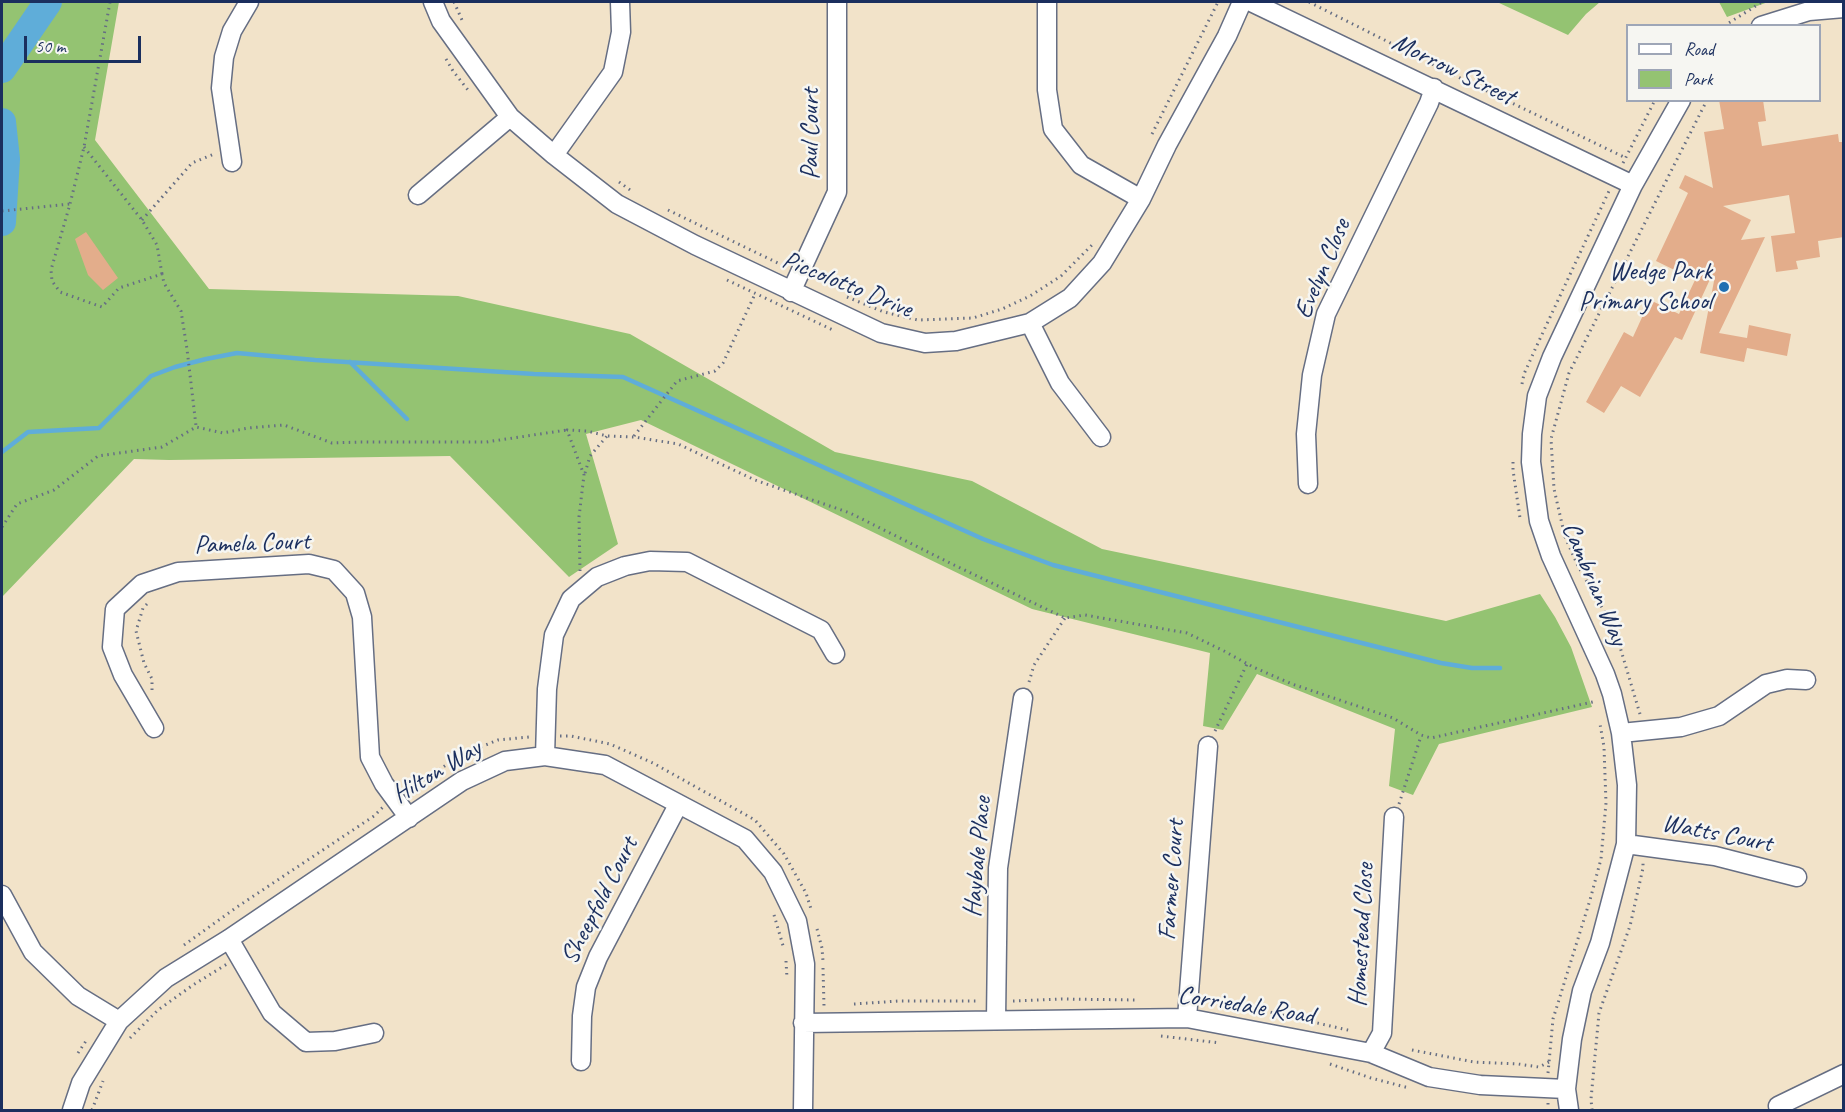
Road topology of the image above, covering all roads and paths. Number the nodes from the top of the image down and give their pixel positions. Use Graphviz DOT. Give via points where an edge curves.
graph roads {
  1 [pos="110,2"];
  2 [pos="249,2"];
  3 [pos="434,2"];
  4 [pos="454,2"];
  5 [pos="620,2"];
  6 [pos="837,2"];
  7 [pos="1047,2"];
  8 [pos="1218,2"];
  9 [pos="1242,2"];
  10 [pos="1251,2"];
  11 [pos="1309,2"];
  12 [pos="1762,2"];
  13 [pos="1844,8"];
  14 [pos="1727,24"];
  15 [pos="1767,24"];
  16 [pos="466,28"];
  17 [pos="442,52"];
  18 [pos="1434,88"];
  19 [pos="473,96"];
  20 [pos="1680,102"];
  21 [pos="1706,102"];
  22 [pos="510,117"];
  23 [pos="1150,139"];
  24 [pos="84,147"];
  25 [pos="230,155"];
  26 [pos="554,155"];
  27 [pos="1626,158"];
  28 [pos="612,178"];
  29 [pos="1633,185"];
  30 [pos="418,195"];
  31 [pos="641,197"];
  32 [pos="1141,199"];
  33 [pos="70,204"];
  34 [pos="664,208"];
  35 [pos="2,211"];
  36 [pos="142,220"];
  37 [pos="1092,245"];
  38 [pos="162,274"];
  39 [pos="799,274"];
  40 [pos="723,279"];
  41 [pos="791,292"];
  42 [pos="755,294"];
  43 [pos="845,296"];
  44 [pos="1030,323"];
  45 [pos="838,332"];
  46 [pos="196,427"];
  47 [pos="567,430"];
  48 [pos="607,436"];
  49 [pos="634,437"];
  50 [pos="1101,437"];
  51 [pos="584,475"];
  52 [pos="1308,484"];
  53 [pos="2,527"];
  54 [pos="580,591"];
  55 [pos="150,600"];
  56 [pos="1065,618"];
  57 [pos="836,654"];
  58 [pos="1247,664"];
  59 [pos="1806,680"];
  60 [pos="1023,698"];
  61 [pos="1613,698"];
  62 [pos="153,699"];
  63 [pos="154,728"];
  64 [pos="1640,731"];
  65 [pos="1621,733"];
  66 [pos="1421,735"];
  67 [pos="546,736"];
  68 [pos="1208,746"];
  69 [pos="545,756"];
  70 [pos="385,802"];
  71 [pos="678,805"];
  72 [pos="1394,817"];
  73 [pos="409,818"];
  74 [pos="1635,845"];
  75 [pos="1797,877"];
  76 [pos="2,895"];
  77 [pos="772,910"];
  78 [pos="813,915"];
  79 [pos="816,926"];
  80 [pos="229,939"];
  81 [pos="181,948"];
  82 [pos="239,955"];
  83 [pos="787,980"];
  84 [pos="1187,1018"];
  85 [pos="996,1020"];
  86 [pos="119,1021"];
  87 [pos="803,1023"];
  88 [pos="823,1023"];
  89 [pos="374,1033"];
  90 [pos="1151,1036"];
  91 [pos="87,1039"];
  92 [pos="128,1041"];
  93 [pos="1224,1043"];
  94 [pos="1371,1053"];
  95 [pos="76,1058"];
  96 [pos="581,1061"];
  97 [pos="1327,1063"];
  98 [pos="106,1073"];
  99 [pos="1844,1074"];
  100 [pos="1414,1089"];
  101 [pos="1566,1089"];
  102 [pos="1539,1104"];
  103 [pos="1548,1105"];
  104 [pos="1778,1106"];
  105 [pos="72,1110"];
  106 [pos="92,1110"];
  107 [pos="803,1110"];
  108 [pos="1569,1110"];
  109 [pos="1592,1110"];
  1 -- 24 [label="path"];
  2 -- 25 [label="street" via="232,31 224,57 221,88"];
  3 -- 22 [label="street, Piccolotto Drive" via="441,21"];
  4 -- 16 [label="path"];
  5 -- 26 [label="street" via="621,32 614,72"];
  6 -- 39 [label="street, Paul Court" via="837,192"];
  7 -- 32 [label="street" via="1047,90 1053,129 1081,165"];
  8 -- 23 [label="path"];
  9 -- 32 [label="street, Piccolotto Drive"];
  10 -- 18 [label="street, Morrow Street"];
  11 -- 27 [label="path"];
  12 -- 14 [label="path"];
  13 -- 15 [label="street" via="1809,11"];
  17 -- 19 [label="path"];
  18 -- 29 [label="street, Morrow Street"];
  18 -- 52 [label="street, Evelyn Close" via="1326,314 1312,375 1306,434"];
  20 -- 29 [label="street, Cambrian Way"];
  21 -- 64 [label="path" via="1569,374 1551,438 1554,489 1564,537 1615,630 1640,714"];
  22 -- 26 [label="street, Piccolotto Drive"];
  22 -- 30 [label="street"];
  24 -- 33 [label="path"];
  24 -- 36 [label="path"];
  25 -- 36 [label="path" via="192,163"];
  26 -- 41 [label="street, Piccolotto Drive" via="617,204"];
  28 -- 31 [label="path"];
  29 -- 61 [label="street, Cambrian Way" via="1552,357 1537,396 1532,434 1531,462 1539,521"];
  32 -- 44 [label="street, Piccolotto Drive" via="1102,263 1070,298"];
  33 -- 35 [label="path"];
  33 -- 38 [label="path" via="51,270 52,281 60,292 102,307 119,288"];
  34 -- 39 [label="path"];
  36 -- 38 [label="path" via="157,245"];
  37 -- 43 [label="path" via="1061,276 1030,296 973,318 918,320 884,312"];
  38 -- 46 [label="path" via="181,311"];
  39 -- 41 [label="street, Paul Court"];
  40 -- 42 [label="path"];
  41 -- 44 [label="street, Piccolotto Drive" via="881,333 925,343 956,341"];
  42 -- 45 [label="path"];
  42 -- 49 [label="path" via="723,363 715,371 677,381"];
  44 -- 50 [label="street" via="1060,383"];
  46 -- 47 [label="path" via="223,433 284,425 332,443 486,442"];
  46 -- 53 [label="path" via="162,447 98,456 54,490 17,504"];
  47 -- 48 [label="path"];
  47 -- 51 [label="path"];
  48 -- 49 [label="path"];
  48 -- 51 [label="path" via="590,456"];
  49 -- 56 [label="path" via="678,444 755,480 850,513"];
  51 -- 54 [label="path" via="579,517"];
  54 -- 57 [label="street" via="597,577 625,566 650,561 687,562 821,630"];
  54 -- 67 [label="street" via="554,635"];
  55 -- 62 [label="path" via="136,631 152,680"];
  56 -- 58 [label="path" via="1085,615 1187,633"];
  56 -- 60 [label="path" via="1034,665"];
  58 -- 66 [label="path" via="1292,684 1393,718"];
  58 -- 68 [label="path"];
  59 -- 64 [label="street" via="1766,684 1719,716 1681,727"];
  60 -- 85 [label="street, Haybale Place" via="998,868"];
  61 -- 65 [label="street, Cambrian Way"];
  61 -- 66 [label="path" via="1440,738"];
  63 -- 70 [label="street, Pamela Court" via="123,675 112,647 115,609 142,584 178,572 309,564 334,570 355,593 362,617 370,757 384,784"];
  64 -- 65 [label="street"];
  65 -- 74 [label="street, Cambrian Way"];
  66 -- 72 [label="path"];
  67 -- 69 [label="street"];
  67 -- 70 [label="path" via="498,740 461,755"];
  67 -- 78 [label="path" via="571,736 610,744 653,763 754,820 783,854 806,893"];
  68 -- 84 [label="street, Farmer Court"];
  69 -- 71 [label="street, Hilton Way" via="605,765"];
  69 -- 73 [label="street, Hilton Way" via="505,761 462,781"];
  70 -- 73 [label="street, Pamela Court"];
  70 -- 81 [label="path" via="374,816"];
  71 -- 87 [label="street, Hilton Way" via="745,839 772,872 797,921 805,964"];
  71 -- 96 [label="street, Sheepfold Court" via="586,987"];
  72 -- 94 [label="street, Homestead Close" via="1382,1033"];
  73 -- 80 [label="street, Hilton Way"];
  74 -- 75 [label="street, Watts Court" via="1715,856"];
  74 -- 101 [label="street, Cambrian Way" via="1582,991"];
  74 -- 109 [label="path" via="1643,868 1630,926 1599,1013"];
  76 -- 86 [label="street" via="33,952 78,996"];
  77 -- 83 [label="path" via="786,958"];
  79 -- 88 [label="path" via="822,948"];
  80 -- 82 [label="street"];
  80 -- 86 [label="street, Hilton Way" via="166,978"];
  82 -- 89 [label="street" via="272,1013 306,1042"];
  82 -- 92 [label="path" via="159,1010"];
  84 -- 85 [label="street, Corriedale Road"];
  84 -- 94 [label="street, Corriedale Road"];
  85 -- 88 [label="street, Corriedale Road"];
  86 -- 105 [label="street, Hilton Way" via="81,1083"];
  87 -- 88 [label="street, Corriedale Road"];
  87 -- 107 [label="street, Hilton Way"];
  90 -- 93 [label="path"];
  91 -- 95 [label="path"];
  94 -- 101 [label="street, Corriedale Road" via="1429,1077 1480,1085"];
  97 -- 100 [label="path"];
  98 -- 106 [label="path"];
  99 -- 104 [label="street"];
  101 -- 108 [label="street, Cambrian Way"];
  102 -- 103 [label="path"];
}
